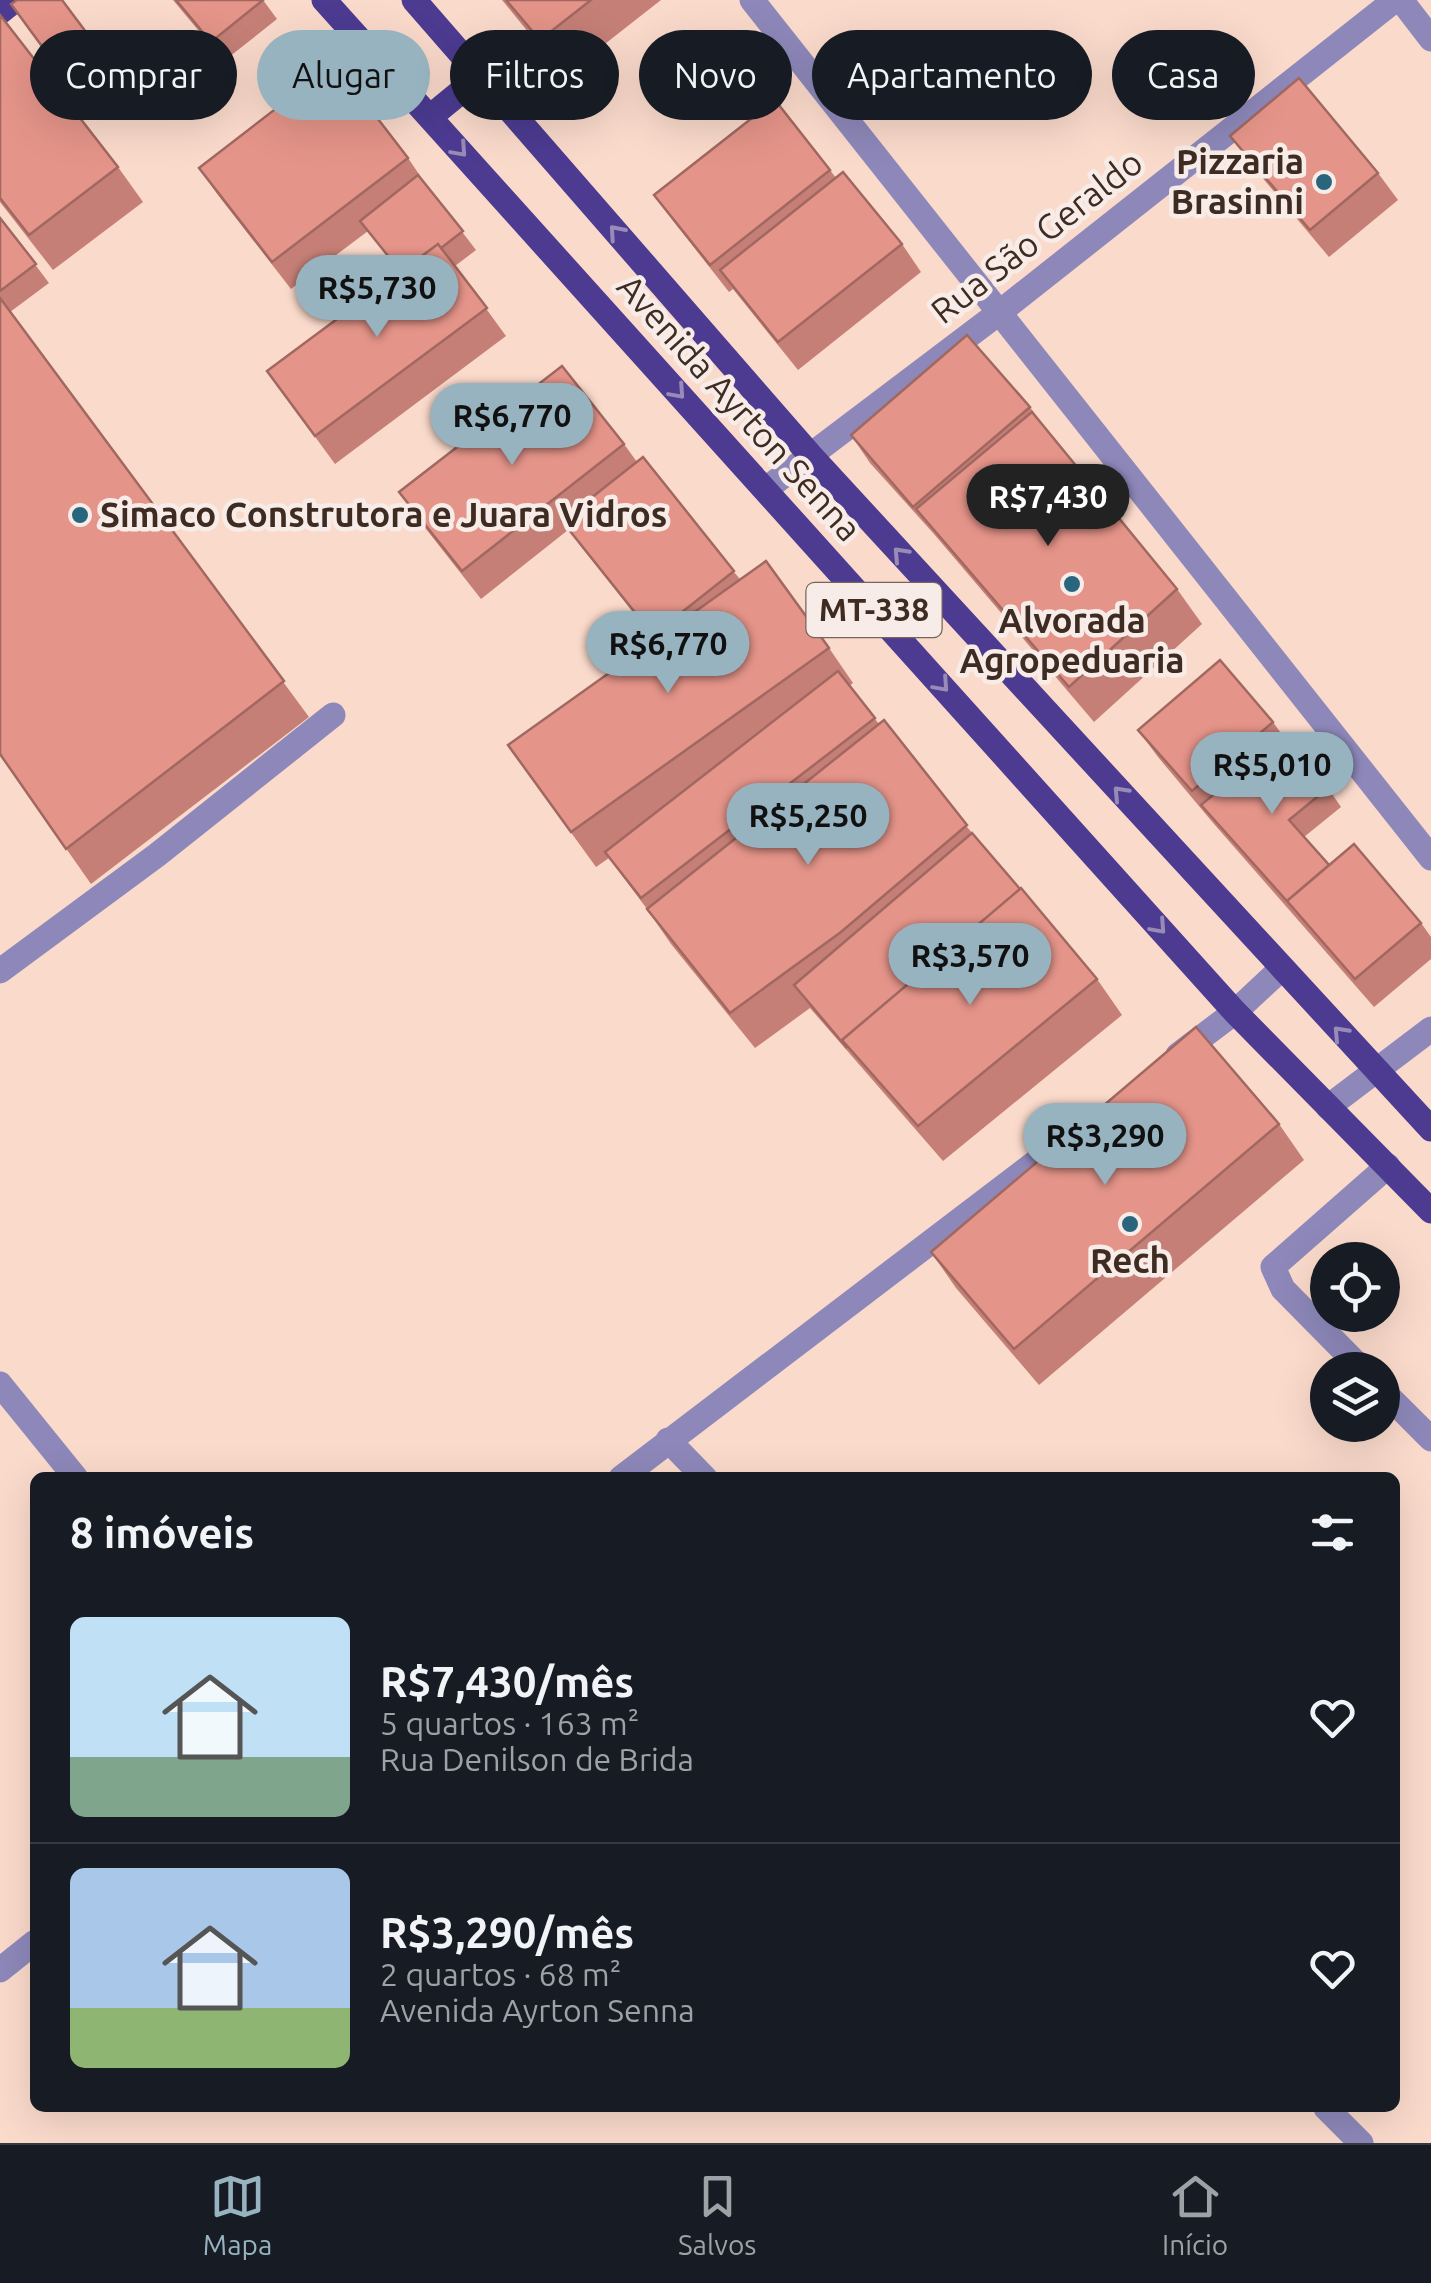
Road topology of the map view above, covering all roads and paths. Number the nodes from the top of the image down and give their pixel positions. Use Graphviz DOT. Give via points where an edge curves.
graph roads {
  1 [pos="15,0"];
  2 [pos="324,0"];
  3 [pos="414,0"];
  4 [pos="752,0"];
  5 [pos="1398,0"];
  6 [pos="0,12"];
  7 [pos="351,30"];
  8 [pos="1431,39"];
  9 [pos="450,41"];
  10 [pos="450,101"];
  11 [pos="430,117"];
  12 [pos="518,120"];
  13 [pos="1000,312"];
  14 [pos="811,456"];
  15 [pos="766,489"];
  16 [pos="333,715"];
  17 [pos="1431,858"];
  18 [pos="1282,969"];
  19 [pos="0,972"];
  20 [pos="1235,1012"];
  21 [pos="1431,1029"];
  22 [pos="1156,1072"];
  23 [pos="1376,1072"];
  24 [pos="1328,1107"];
  25 [pos="1093,1119"];
  26 [pos="1431,1129"];
  27 [pos="1388,1166"];
  28 [pos="1431,1212"];
  29 [pos="1344,1352"];
  30 [pos="0,1384"];
  31 [pos="1400,1408"];
  32 [pos="1431,1439"];
  33 [pos="668,1440"];
  34 [pos="71,1472"];
  35 [pos="628,1472"];
  36 [pos="699,1472"];
  37 [pos="30,1946"];
  38 [pos="0,1970"];
  39 [pos="1330,2112"];
  40 [pos="1361,2143"];
  1 -- 6 [label="main road"];
  2 -- 7 [label="main road, Avenida Ayrton Senna / MT-338"];
  3 -- 9 [label="main road, Avenida Ayrton Senna / MT-338"];
  4 -- 13 [label="street"];
  5 -- 8 [label="street"];
  5 -- 13 [label="street, Rua São Geraldo"];
  10 -- 11 [label="main road"];
  11 -- 15 [label="main road, Avenida Ayrton Senna / MT-338, one-way"];
  14 -- 12 [label="main road, Avenida Ayrton Senna / MT-338, one-way"];
  13 -- 14 [label="street, Rua São Geraldo"];
  13 -- 17 [label="street"];
  14 -- 15 [label="street, Rua São Geraldo"];
  18 -- 14 [label="main road, Avenida Ayrton Senna / MT-338, one-way"];
  15 -- 20 [label="main road, Avenida Ayrton Senna / MT-338, one-way"];
  16 -- 19 [label="street"];
  18 -- 20 [label="street"];
  23 -- 18 [label="main road, Avenida Ayrton Senna / MT-338, one-way"];
  20 -- 22 [label="street"];
  20 -- 24 [label="main road, Avenida Ayrton Senna / MT-338"];
  21 -- 23 [label="street"];
  23 -- 24 [label="street"];
  23 -- 26 [label="main road, Avenida Ayrton Senna / MT-338"];
  24 -- 27 [label="main road, Avenida Ayrton Senna / MT-338"];
  25 -- 33 [label="street"];
  27 -- 28 [label="main road, Avenida Ayrton Senna / MT-338"];
  27 -- 29 [label="street" via="1274,1267 1283,1289"];
  30 -- 34 [label="street"];
  31 -- 32 [label="street"];
  33 -- 35 [label="street"];
  33 -- 36 [label="street"];
  37 -- 38 [label="street"];
  39 -- 40 [label="street"];
}
